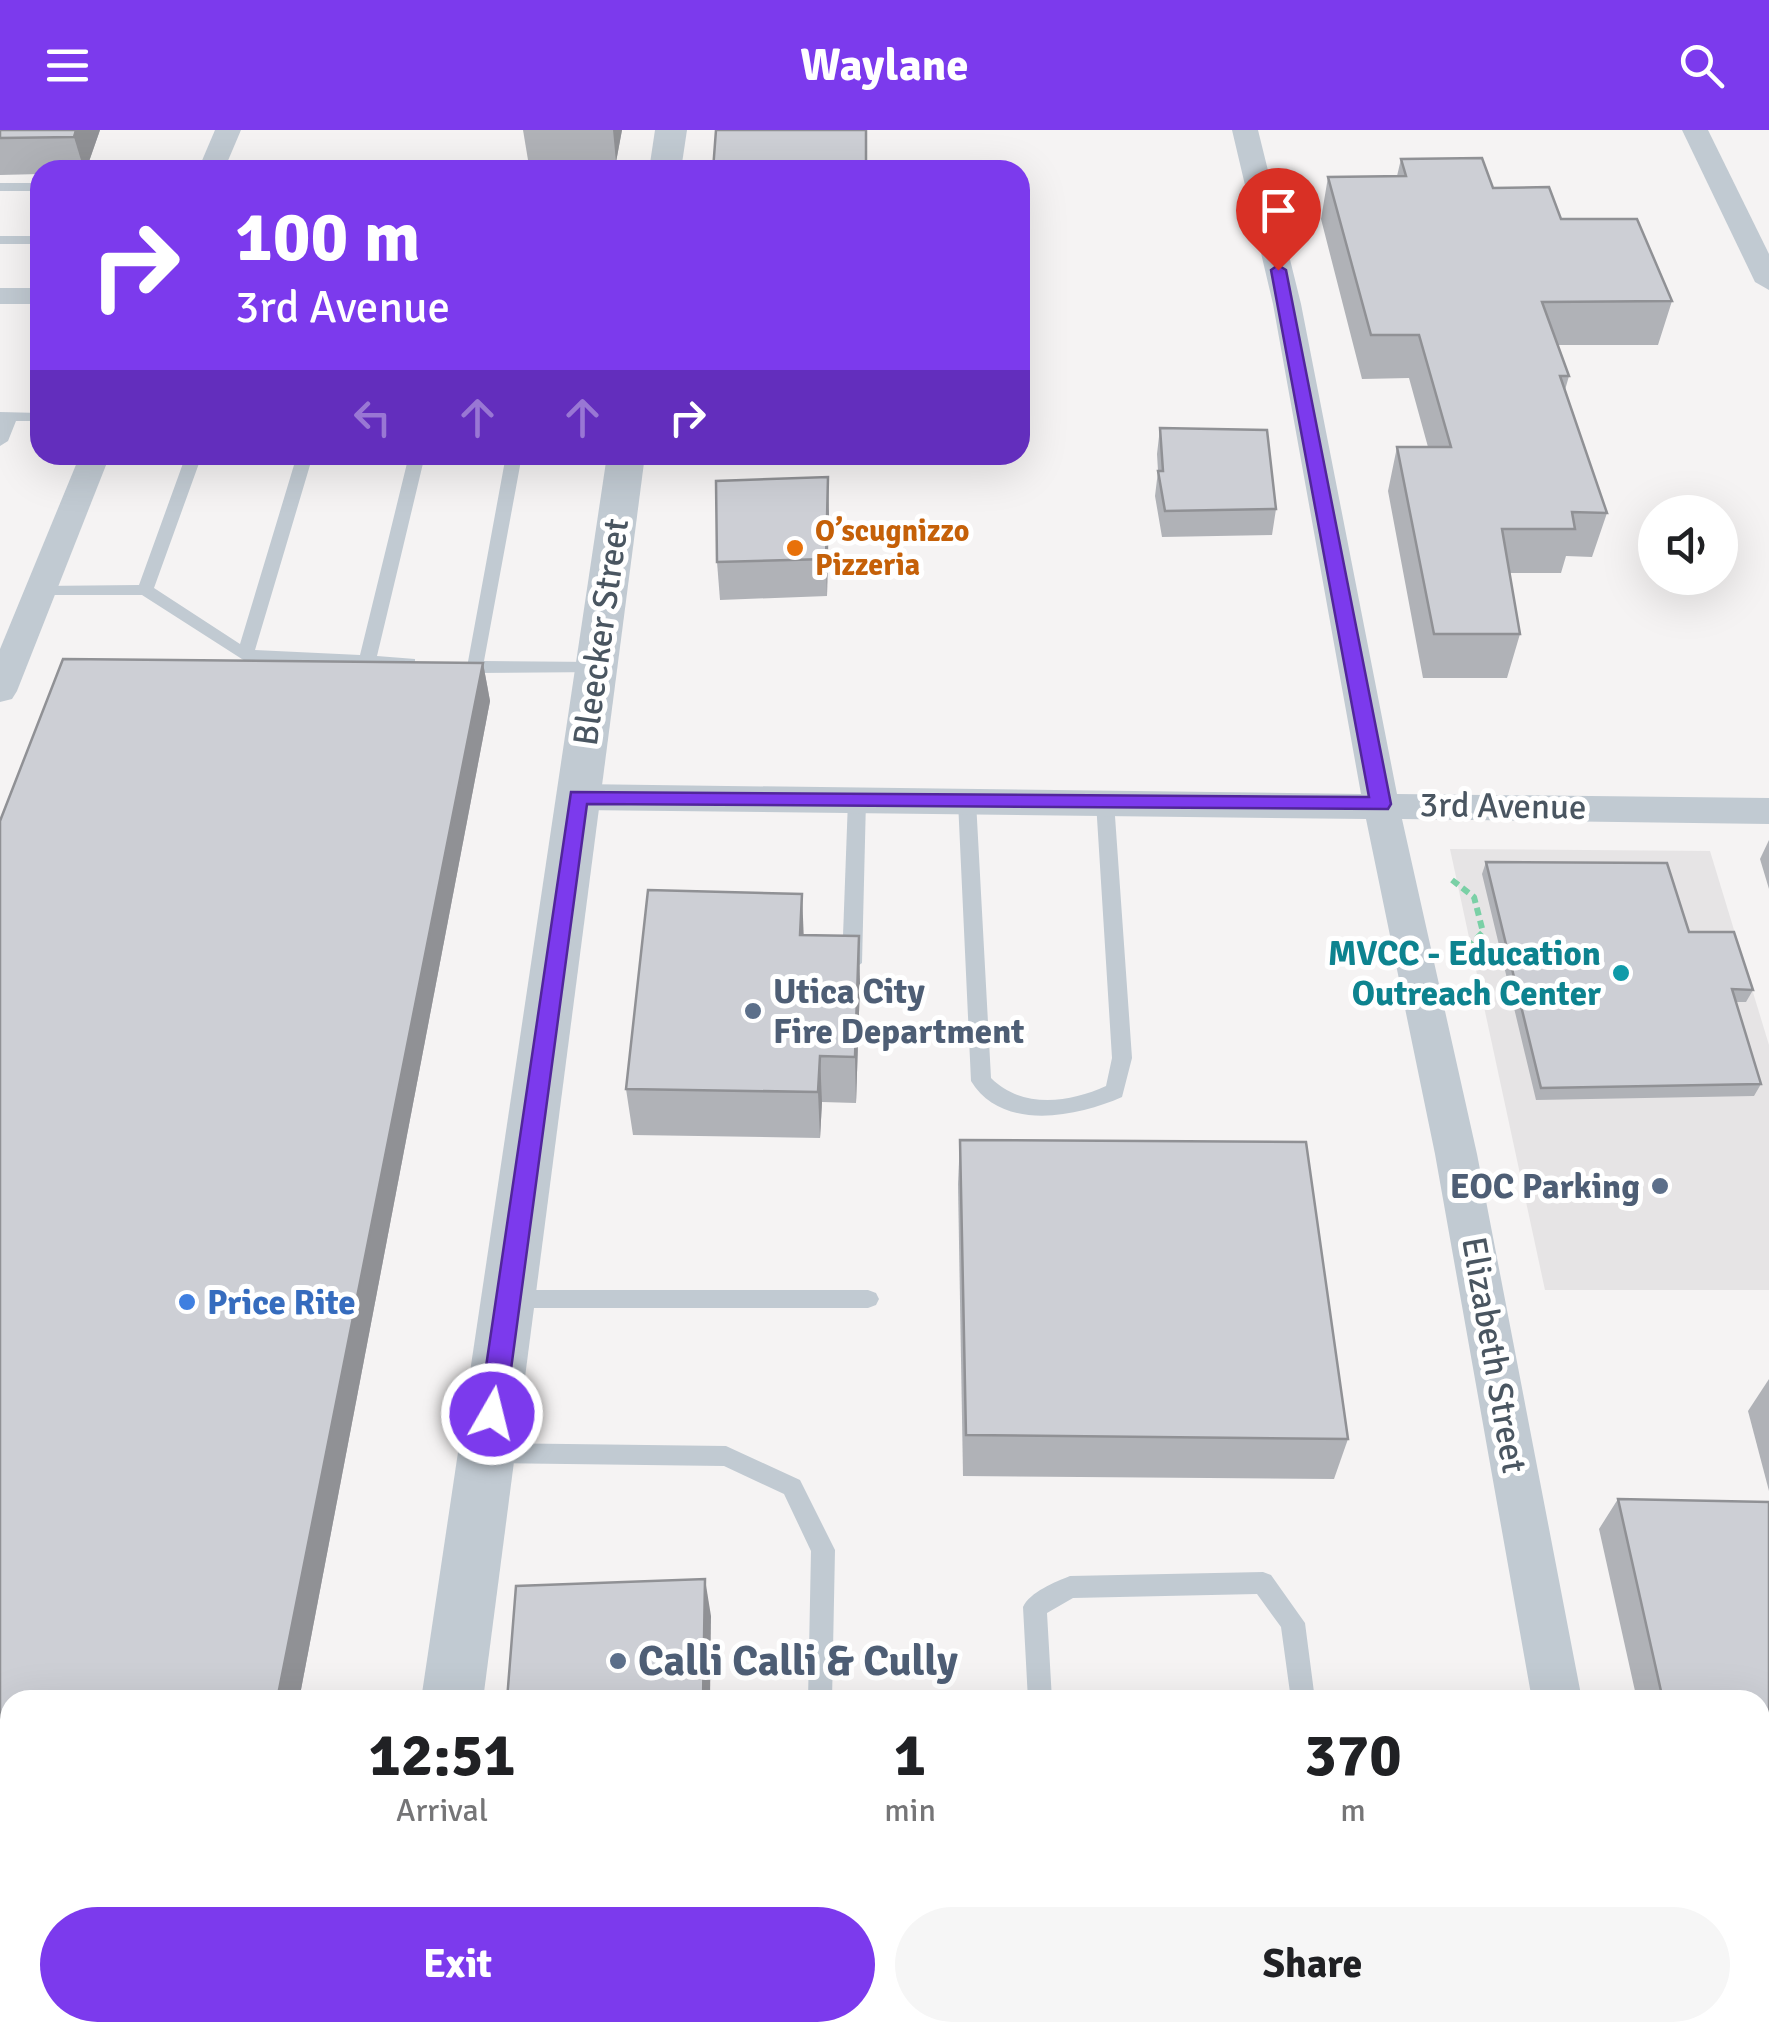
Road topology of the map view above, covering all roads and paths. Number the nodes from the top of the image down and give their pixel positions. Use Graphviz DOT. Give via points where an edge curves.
graph roads {
  1 [pos="228,130"];
  2 [pos="671,130"];
  3 [pos="1245,130"];
  4 [pos="1695,130"];
  5 [pos="215,160"];
  6 [pos="666,160"];
  7 [pos="0,187"];
  8 [pos="30,187"];
  9 [pos="0,240"];
  10 [pos="30,240"];
  11 [pos="1769,282"];
  12 [pos="0,296"];
  13 [pos="30,296"];
  14 [pos="6,416"];
  15 [pos="0,441"];
  16 [pos="91,465"];
  17 [pos="190,465"];
  18 [pos="302,465"];
  19 [pos="415,465"];
  20 [pos="512,465"];
  21 [pos="625,465"];
  22 [pos="145,590"];
  23 [pos="40,591"];
  24 [pos="245,655"];
  25 [pos="367,661"];
  26 [pos="421,664"];
  27 [pos="596,668"];
  28 [pos="0,692"];
  29 [pos="578,797"];
  30 [pos="857,800"];
  31 [pos="967,800"];
  32 [pos="1106,802"];
  33 [pos="1381,804"];
  34 [pos="1769,811"];
  35 [pos="1452,880"];
  36 [pos="1466,949"];
  37 [pos="852,968"];
  38 [pos="868,1299"];
  39 [pos="508,1300"];
  40 [pos="486,1452"];
  41 [pos="453,1690"];
  42 [pos="820,1690"];
  43 [pos="1039,1690"];
  44 [pos="1302,1690"];
  45 [pos="1555,1690"];
  1 -- 5 [label="street"];
  2 -- 6 [label="street"];
  3 -- 33 [label="street, Elizabeth Street" via="1287,304"];
  4 -- 11 [label="street"];
  7 -- 8 [label="lane"];
  9 -- 10 [label="lane"];
  12 -- 13 [label="street"];
  14 -- 15 [label="lane"];
  16 -- 23 [label="street"];
  17 -- 22 [label="lane"];
  18 -- 24 [label="lane"];
  19 -- 25 [label="lane"];
  20 -- 27 [label="lane" via="466,666"];
  21 -- 27 [label="street, Bleecker Street"];
  22 -- 23 [label="lane"];
  22 -- 24 [label="lane"];
  23 -- 28 [label="street"];
  24 -- 25 [label="lane"];
  25 -- 26 [label="lane"];
  27 -- 29 [label="street, Bleecker Street"];
  29 -- 30 [label="street, 3rd Avenue"];
  29 -- 39 [label="street, Bleecker Street"];
  30 -- 31 [label="street, 3rd Avenue"];
  30 -- 37 [label="lane"];
  31 -- 32 [label="street, 3rd Avenue"];
  31 -- 32 [label="lane" via="980,1081 993,1098 1011,1106 1089,1105 1115,1091 1122,1058"];
  32 -- 33 [label="street, 3rd Avenue"];
  33 -- 34 [label="street, 3rd Avenue"];
  33 -- 45 [label="street, Elizabeth Street" via="1454,1142"];
  35 -- 36 [label="path" via="1474,897 1483,932"];
  38 -- 39 [label="lane"];
  39 -- 40 [label="street, Bleecker Street"];
  40 -- 41 [label="street, Bleecker Street"];
  40 -- 42 [label="lane" via="726,1456 792,1487 824,1550"];
  43 -- 44 [label="lane" via="1035,1607 1070,1587 1263,1583 1293,1622"];
}
